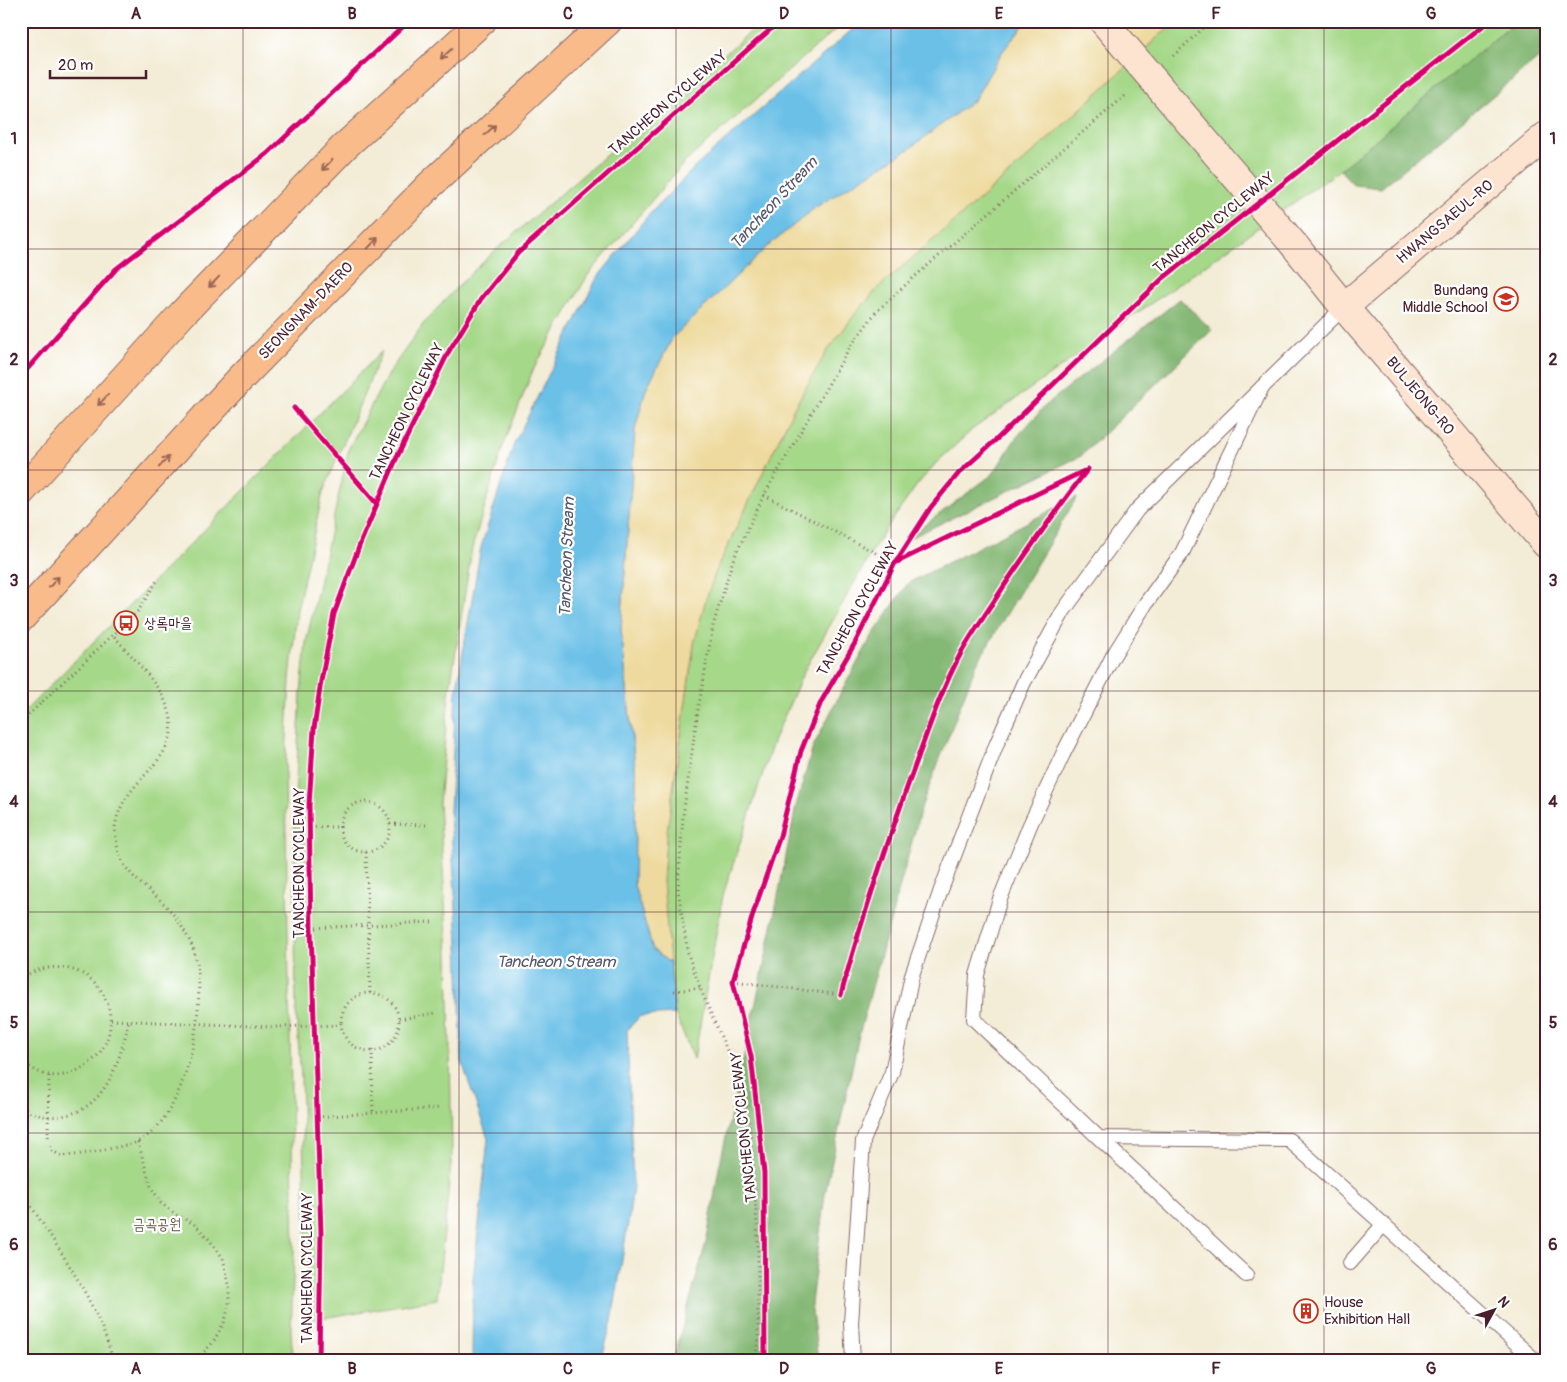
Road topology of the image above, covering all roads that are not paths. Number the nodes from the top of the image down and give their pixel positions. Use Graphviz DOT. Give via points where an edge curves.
graph roads {
  1 [pos="482,21"];
  2 [pos="608,21"];
  3 [pos="1103,21"];
  4 [pos="1546,136"];
  5 [pos="1344,307"];
  6 [pos="1262,387"];
  7 [pos="21,492"];
  8 [pos="1546,544"];
  9 [pos="21,618"];
  10 [pos="1099,1138"];
  11 [pos="1383,1225"];
  12 [pos="1350,1263"];
  13 [pos="1246,1275"];
  14 [pos="853,1361"];
  15 [pos="1536,1361"];
  1 -- 7 [label="main road, one-way" via="344,147 183,313"];
  9 -- 2 [label="main road, SEONGNAM-DAERO, one-way" via="241,378 430,185"];
  3 -- 5 [label="main road, BULJEONG-RO, bridge"];
  4 -- 5 [label="main road, HWANGSAEUL-RO"];
  5 -- 6 [label="lane"];
  5 -- 8 [label="main road, BULJEONG-RO"];
  6 -- 10 [label="lane" via="1182,553 1146,602 1113,656 1063,754 1000,899 977,975 974,1019"];
  6 -- 14 [label="lane" via="1137,510 1100,559 1059,618 1024,682 997,743 912,975 892,1072 863,1140 851,1323"];
  10 -- 11 [label="lane" via="1289,1140"];
  10 -- 13 [label="lane"];
  11 -- 12 [label="lane"];
  11 -- 15 [label="lane"];
}
